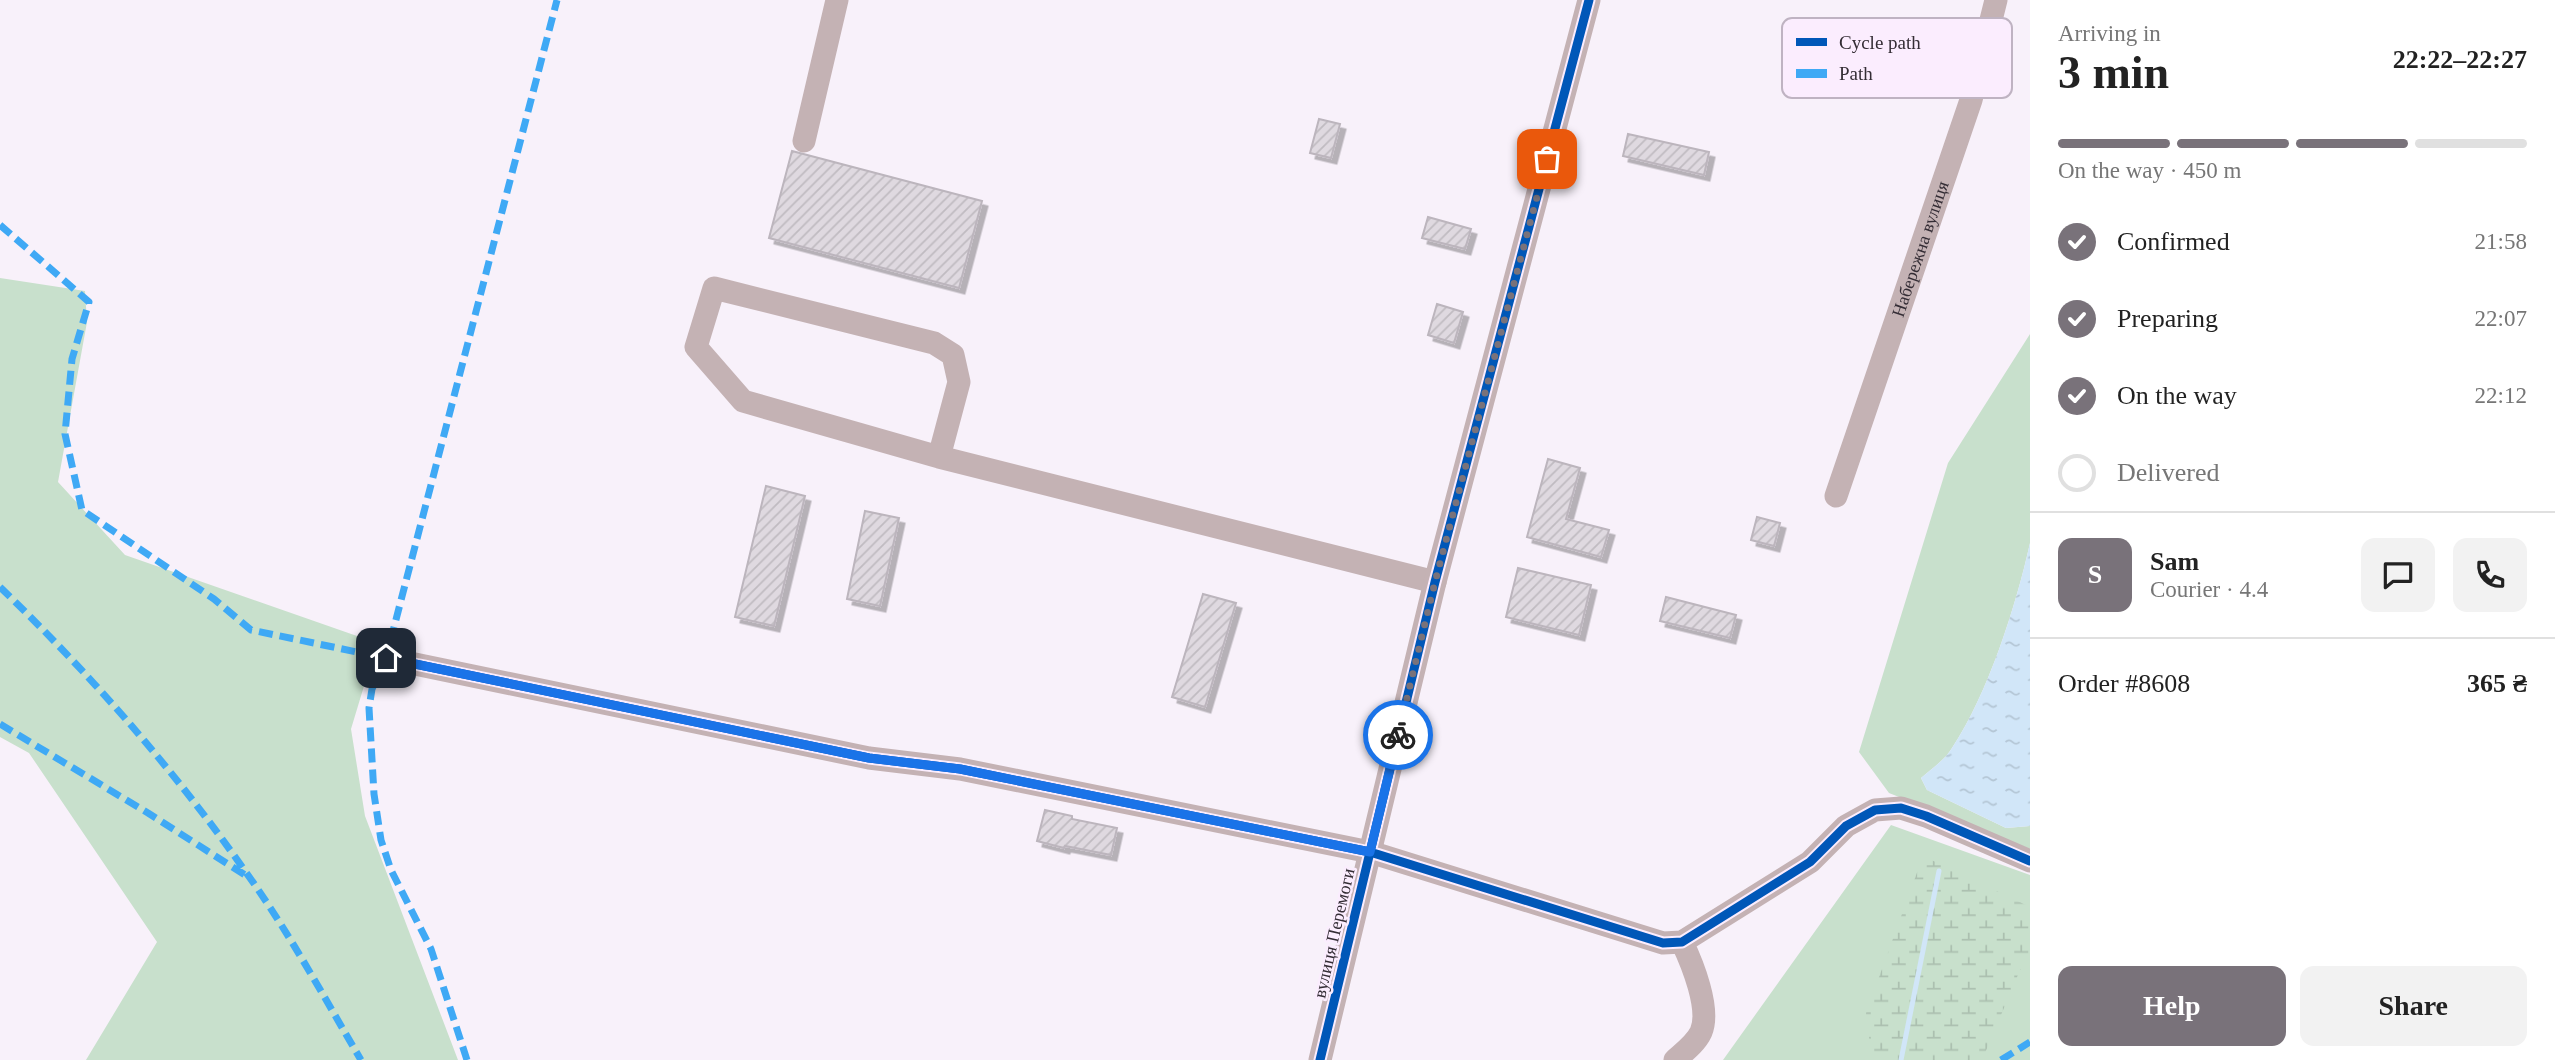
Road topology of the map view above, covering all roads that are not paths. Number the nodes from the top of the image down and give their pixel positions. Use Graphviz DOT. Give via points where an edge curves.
graph roads {
  1 [pos="837,0"];
  2 [pos="1589,0"];
  3 [pos="1996,0"];
  4 [pos="1992,18"];
  5 [pos="1972,98"];
  6 [pos="804,141"];
  7 [pos="939,457"];
  8 [pos="1836,496"];
  9 [pos="1435,582"];
  10 [pos="386,658"];
  11 [pos="1370,852"];
  12 [pos="2030,861"];
  13 [pos="1682,942"];
  14 [pos="1320,1060"];
  15 [pos="1675,1060"];
  1 -- 6 [label="street"];
  2 -- 9 [label="street, вулиця Перемоги"];
  3 -- 4 [label="street, Набережна вулиця"];
  5 -- 8 [label="street, Набережна вулиця"];
  7 -- 7 [label="street" via="743,401 696,347 714,288 934,342 953,355 960,382"];
  7 -- 9 [label="street"];
  9 -- 11 [label="street, вулиця Перемоги"];
  10 -- 11 [label="street" via="869,758 960,769"];
  11 -- 13 [label="street" via="1663,943"];
  11 -- 14 [label="street, вулиця Перемоги"];
  12 -- 13 [label="street" via="1926,816 1901,808 1875,810 1846,826 1810,862"];
  13 -- 15 [label="street" via="1694,967 1703,1010 1702,1031"];
}
